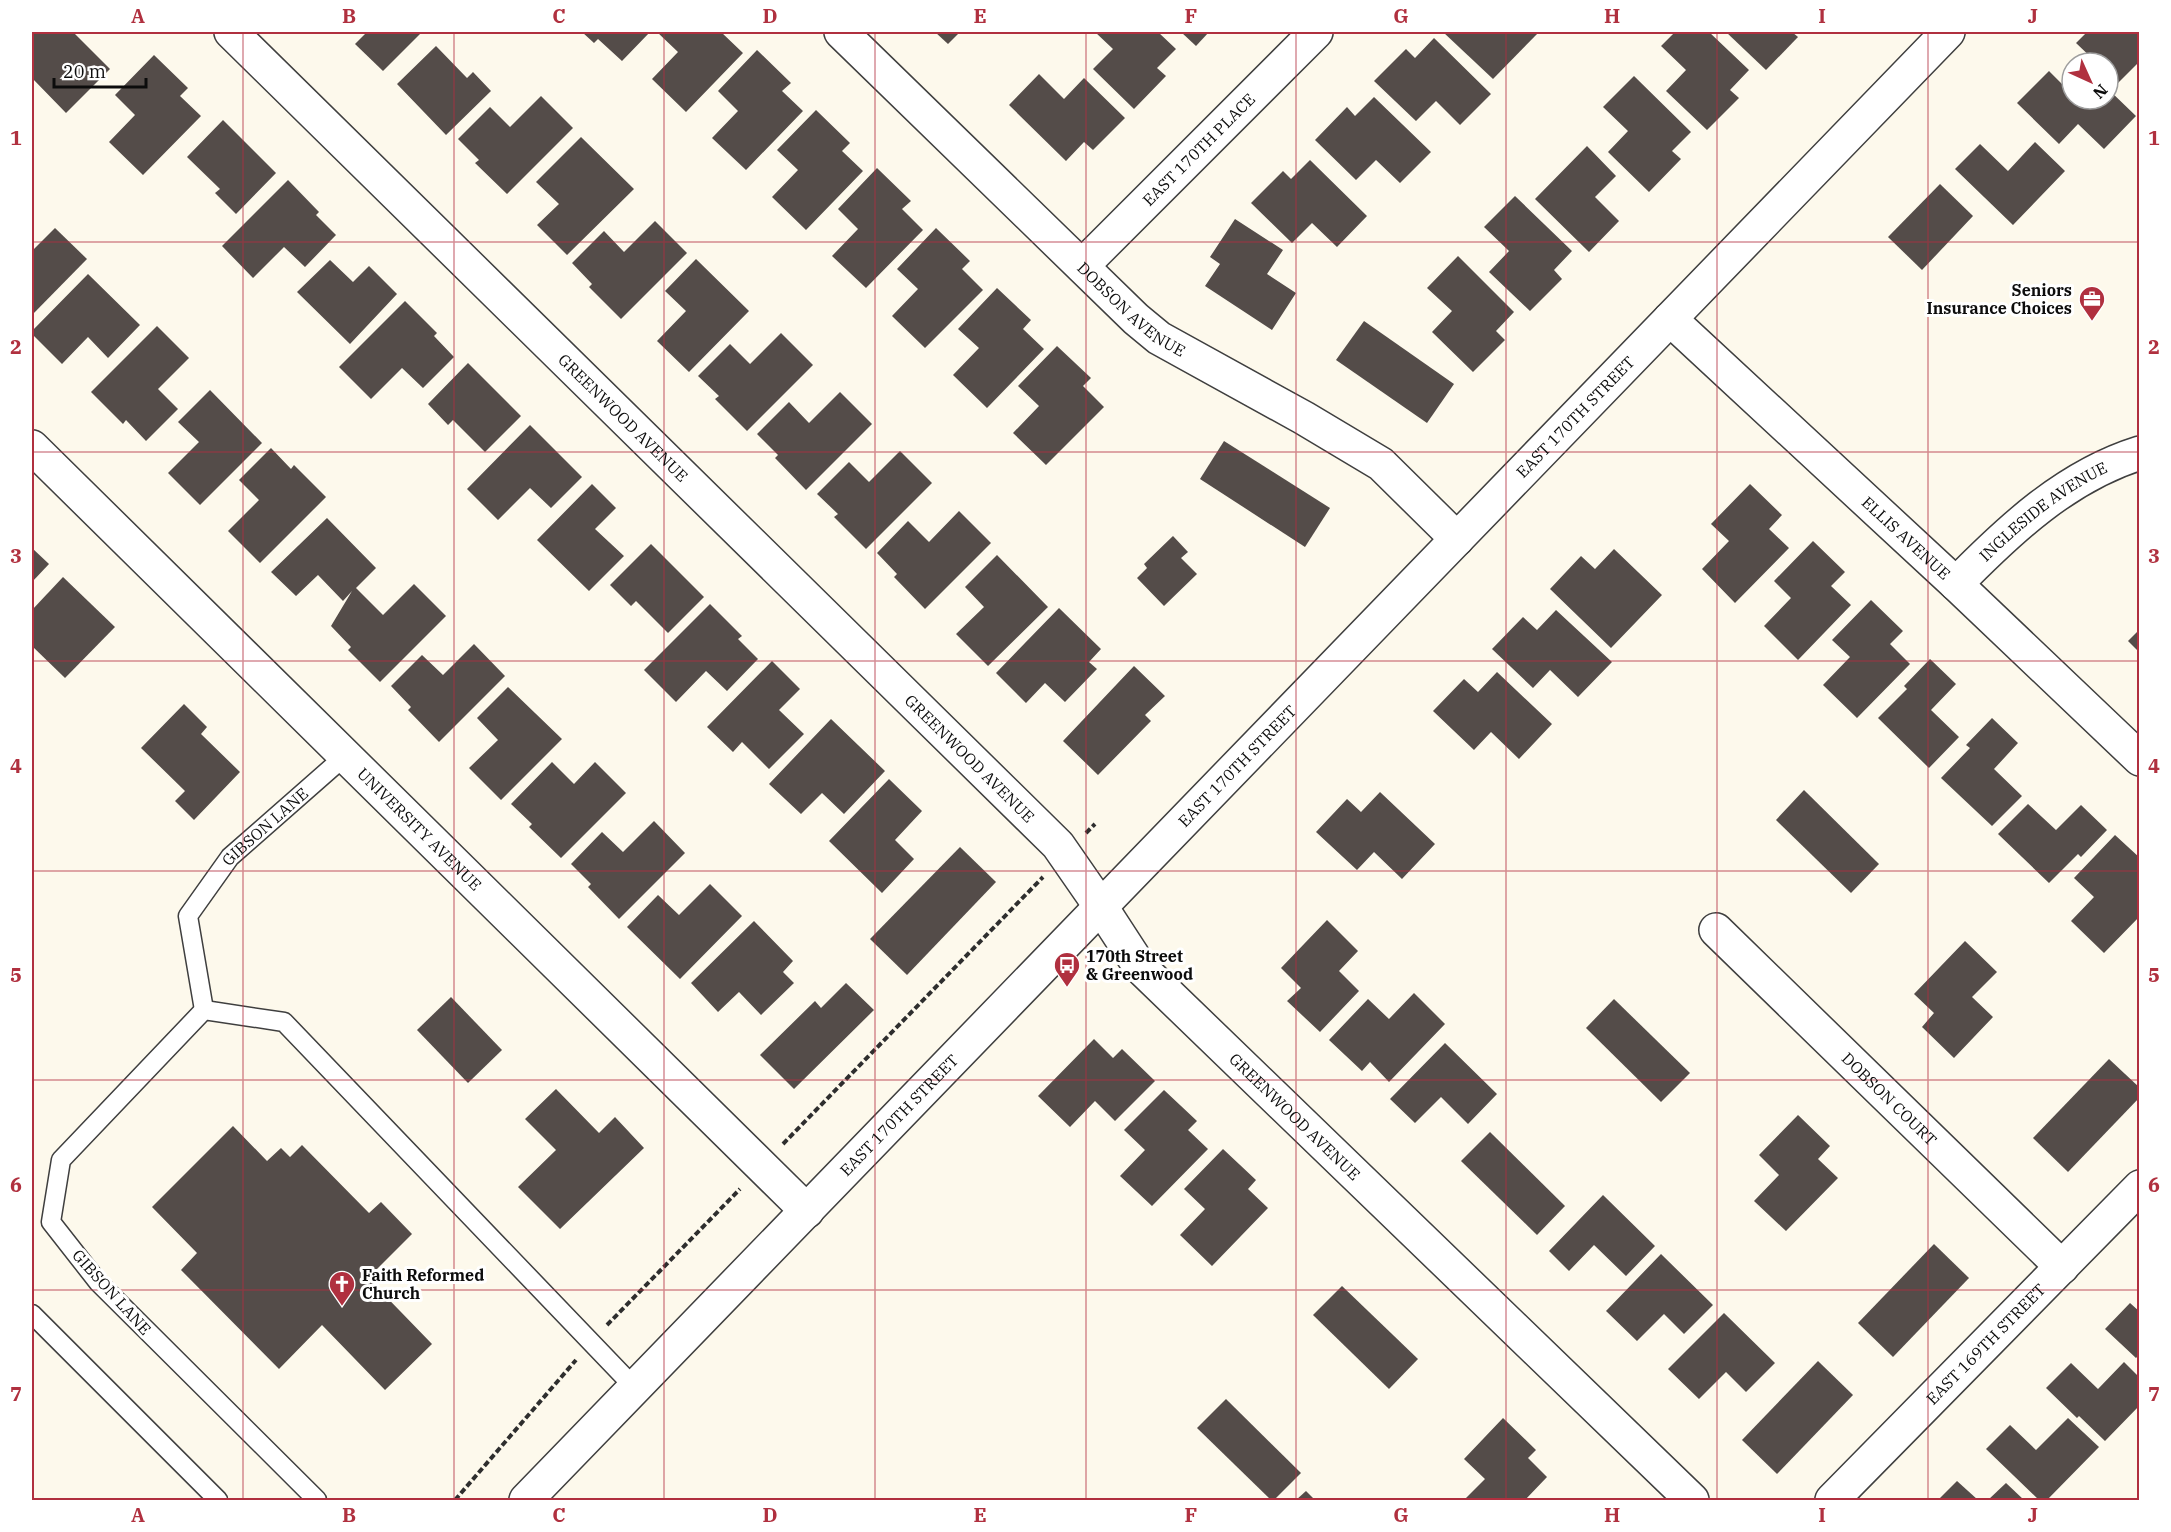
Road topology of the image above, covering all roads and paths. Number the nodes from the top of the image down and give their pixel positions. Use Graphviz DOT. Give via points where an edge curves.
graph roads {
  1 [pos="231,32"];
  2 [pos="841,32"];
  3 [pos="1316,32"];
  4 [pos="1948,32"];
  5 [pos="1082,266"];
  6 [pos="1670,319"];
  7 [pos="32,447"];
  8 [pos="2139,453"];
  9 [pos="1457,539"];
  10 [pos="1956,584"];
  11 [pos="345,756"];
  12 [pos="2139,759"];
  13 [pos="1101,907"];
  14 [pos="1716,930"];
  15 [pos="204,1010"];
  16 [pos="2139,1187"];
  17 [pos="807,1211"];
  18 [pos="2062,1267"];
  19 [pos="32,1314"];
  20 [pos="635,1388"];
  21 [pos="218,1500"];
  22 [pos="316,1500"];
  23 [pos="526,1500"];
  24 [pos="1692,1500"];
  25 [pos="1832,1500"];
  1 -- 13 [label="street, GREENWOOD AVENUE" via="1058,845"];
  2 -- 5 [label="street, DOBSON AVENUE"];
  3 -- 5 [label="street, EAST 170TH PLACE"];
  4 -- 6 [label="street, EAST 170TH STREET"];
  5 -- 9 [label="street, DOBSON AVENUE" via="1159,338 1381,464"];
  6 -- 9 [label="street, EAST 170TH STREET"];
  6 -- 10 [label="street, ELLIS AVENUE"];
  7 -- 11 [label="street, UNIVERSITY AVENUE"];
  8 -- 10 [label="street, INGLESIDE AVENUE" via="2121,459 2042,504"];
  9 -- 13 [label="street, EAST 170TH STREET"];
  10 -- 12 [label="street, ELLIS AVENUE"];
  11 -- 15 [label="lane, GIBSON LANE" via="231,858 188,916"];
  11 -- 17 [label="street, UNIVERSITY AVENUE"];
  13 -- 17 [label="street, EAST 170TH STREET"];
  13 -- 24 [label="street, GREENWOOD AVENUE" via="1140,967"];
  14 -- 18 [label="street, DOBSON COURT"];
  15 -- 20 [label="lane" via="284,1022"];
  15 -- 22 [label="lane, GIBSON LANE" via="61,1160 51,1222 98,1282"];
  16 -- 18 [label="street, EAST 169TH STREET"];
  17 -- 20 [label="street, EAST 170TH STREET"];
  18 -- 25 [label="street, EAST 169TH STREET"];
  19 -- 21 [label="lane"];
  20 -- 23 [label="street, EAST 170TH STREET"];
}
